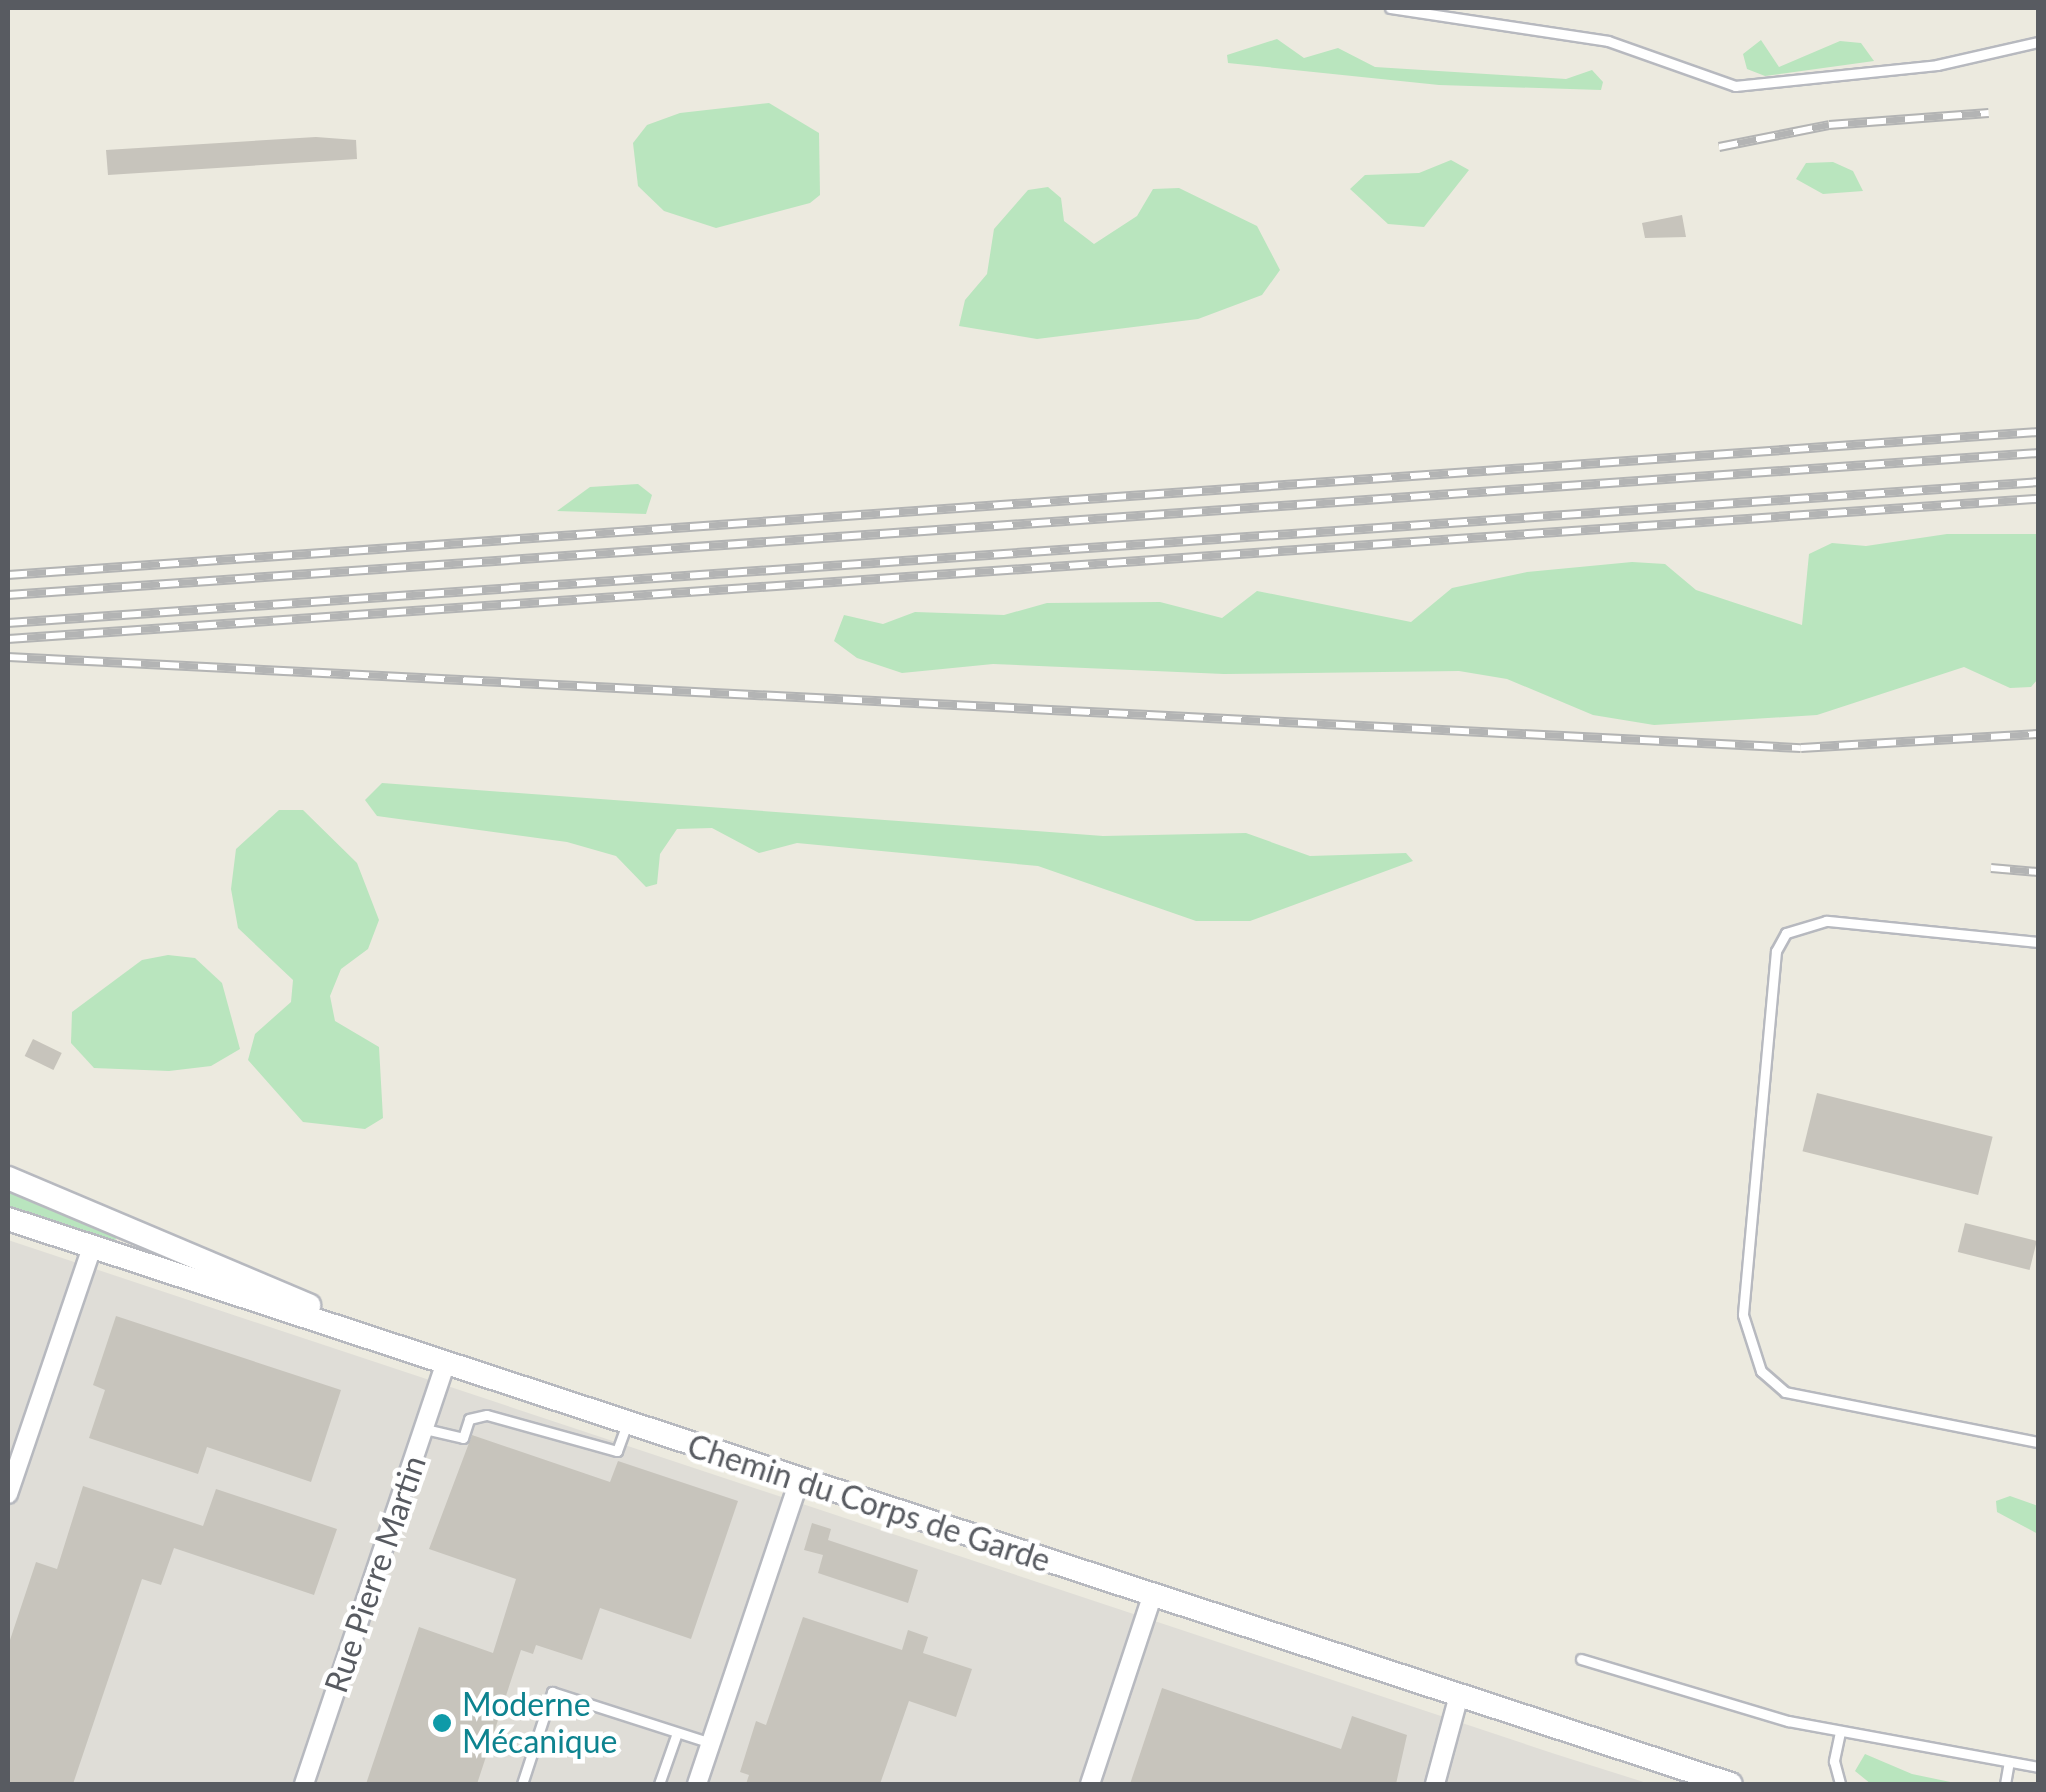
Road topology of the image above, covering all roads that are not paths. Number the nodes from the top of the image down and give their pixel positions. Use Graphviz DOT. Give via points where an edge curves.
graph roads {
  1 [pos="1390,8"];
  2 [pos="2038,42"];
  3 [pos="2038,942"];
  4 [pos="8,1178"];
  5 [pos="8,1219"];
  6 [pos="92,1248"];
  7 [pos="446,1363"];
  8 [pos="627,1424"];
  9 [pos="424,1428"];
  10 [pos="2038,1442"];
  11 [pos="799,1481"];
  12 [pos="8,1494"];
  13 [pos="1152,1594"];
  14 [pos="1581,1659"];
  15 [pos="1459,1695"];
  16 [pos="677,1732"];
  17 [pos="1840,1732"];
  18 [pos="710,1744"];
  19 [pos="2009,1762"];
  20 [pos="2038,1767"];
  21 [pos="304,1784"];
  22 [pos="522,1784"];
  23 [pos="660,1784"];
  24 [pos="697,1784"];
  25 [pos="1090,1784"];
  26 [pos="1435,1784"];
  27 [pos="1731,1784"];
  28 [pos="1840,1784"];
  29 [pos="2005,1784"];
  1 -- 2 [label="lane" via="1608,41 1735,86 1937,65"];
  3 -- 10 [label="lane" via="1826,921 1786,932 1776,950 1743,1315 1761,1371 1785,1392"];
  4 -- 7 [label="street"];
  5 -- 6 [label="street, Chemin du Corps de Garde"];
  6 -- 7 [label="street, Chemin du Corps de Garde"];
  6 -- 12 [label="street"];
  7 -- 8 [label="street, Chemin du Corps de Garde"];
  7 -- 9 [label="street, Rue Pierre Martin"];
  8 -- 9 [label="lane" via="617,1451 486,1415 469,1419 463,1438"];
  8 -- 11 [label="street, Chemin du Corps de Garde"];
  9 -- 21 [label="street, Rue Pierre Martin"];
  11 -- 13 [label="street, Chemin du Corps de Garde"];
  11 -- 18 [label="street"];
  13 -- 15 [label="street, Chemin du Corps de Garde"];
  13 -- 25 [label="street"];
  14 -- 17 [label="lane"];
  15 -- 26 [label="street"];
  15 -- 27 [label="street, Chemin du Corps de Garde"];
  16 -- 18 [label="lane"];
  16 -- 22 [label="lane" via="552,1692"];
  16 -- 23 [label="lane"];
  17 -- 19 [label="lane"];
  17 -- 28 [label="lane" via="1834,1761"];
  18 -- 24 [label="street"];
  19 -- 20 [label="lane"];
  19 -- 29 [label="lane"];
}
